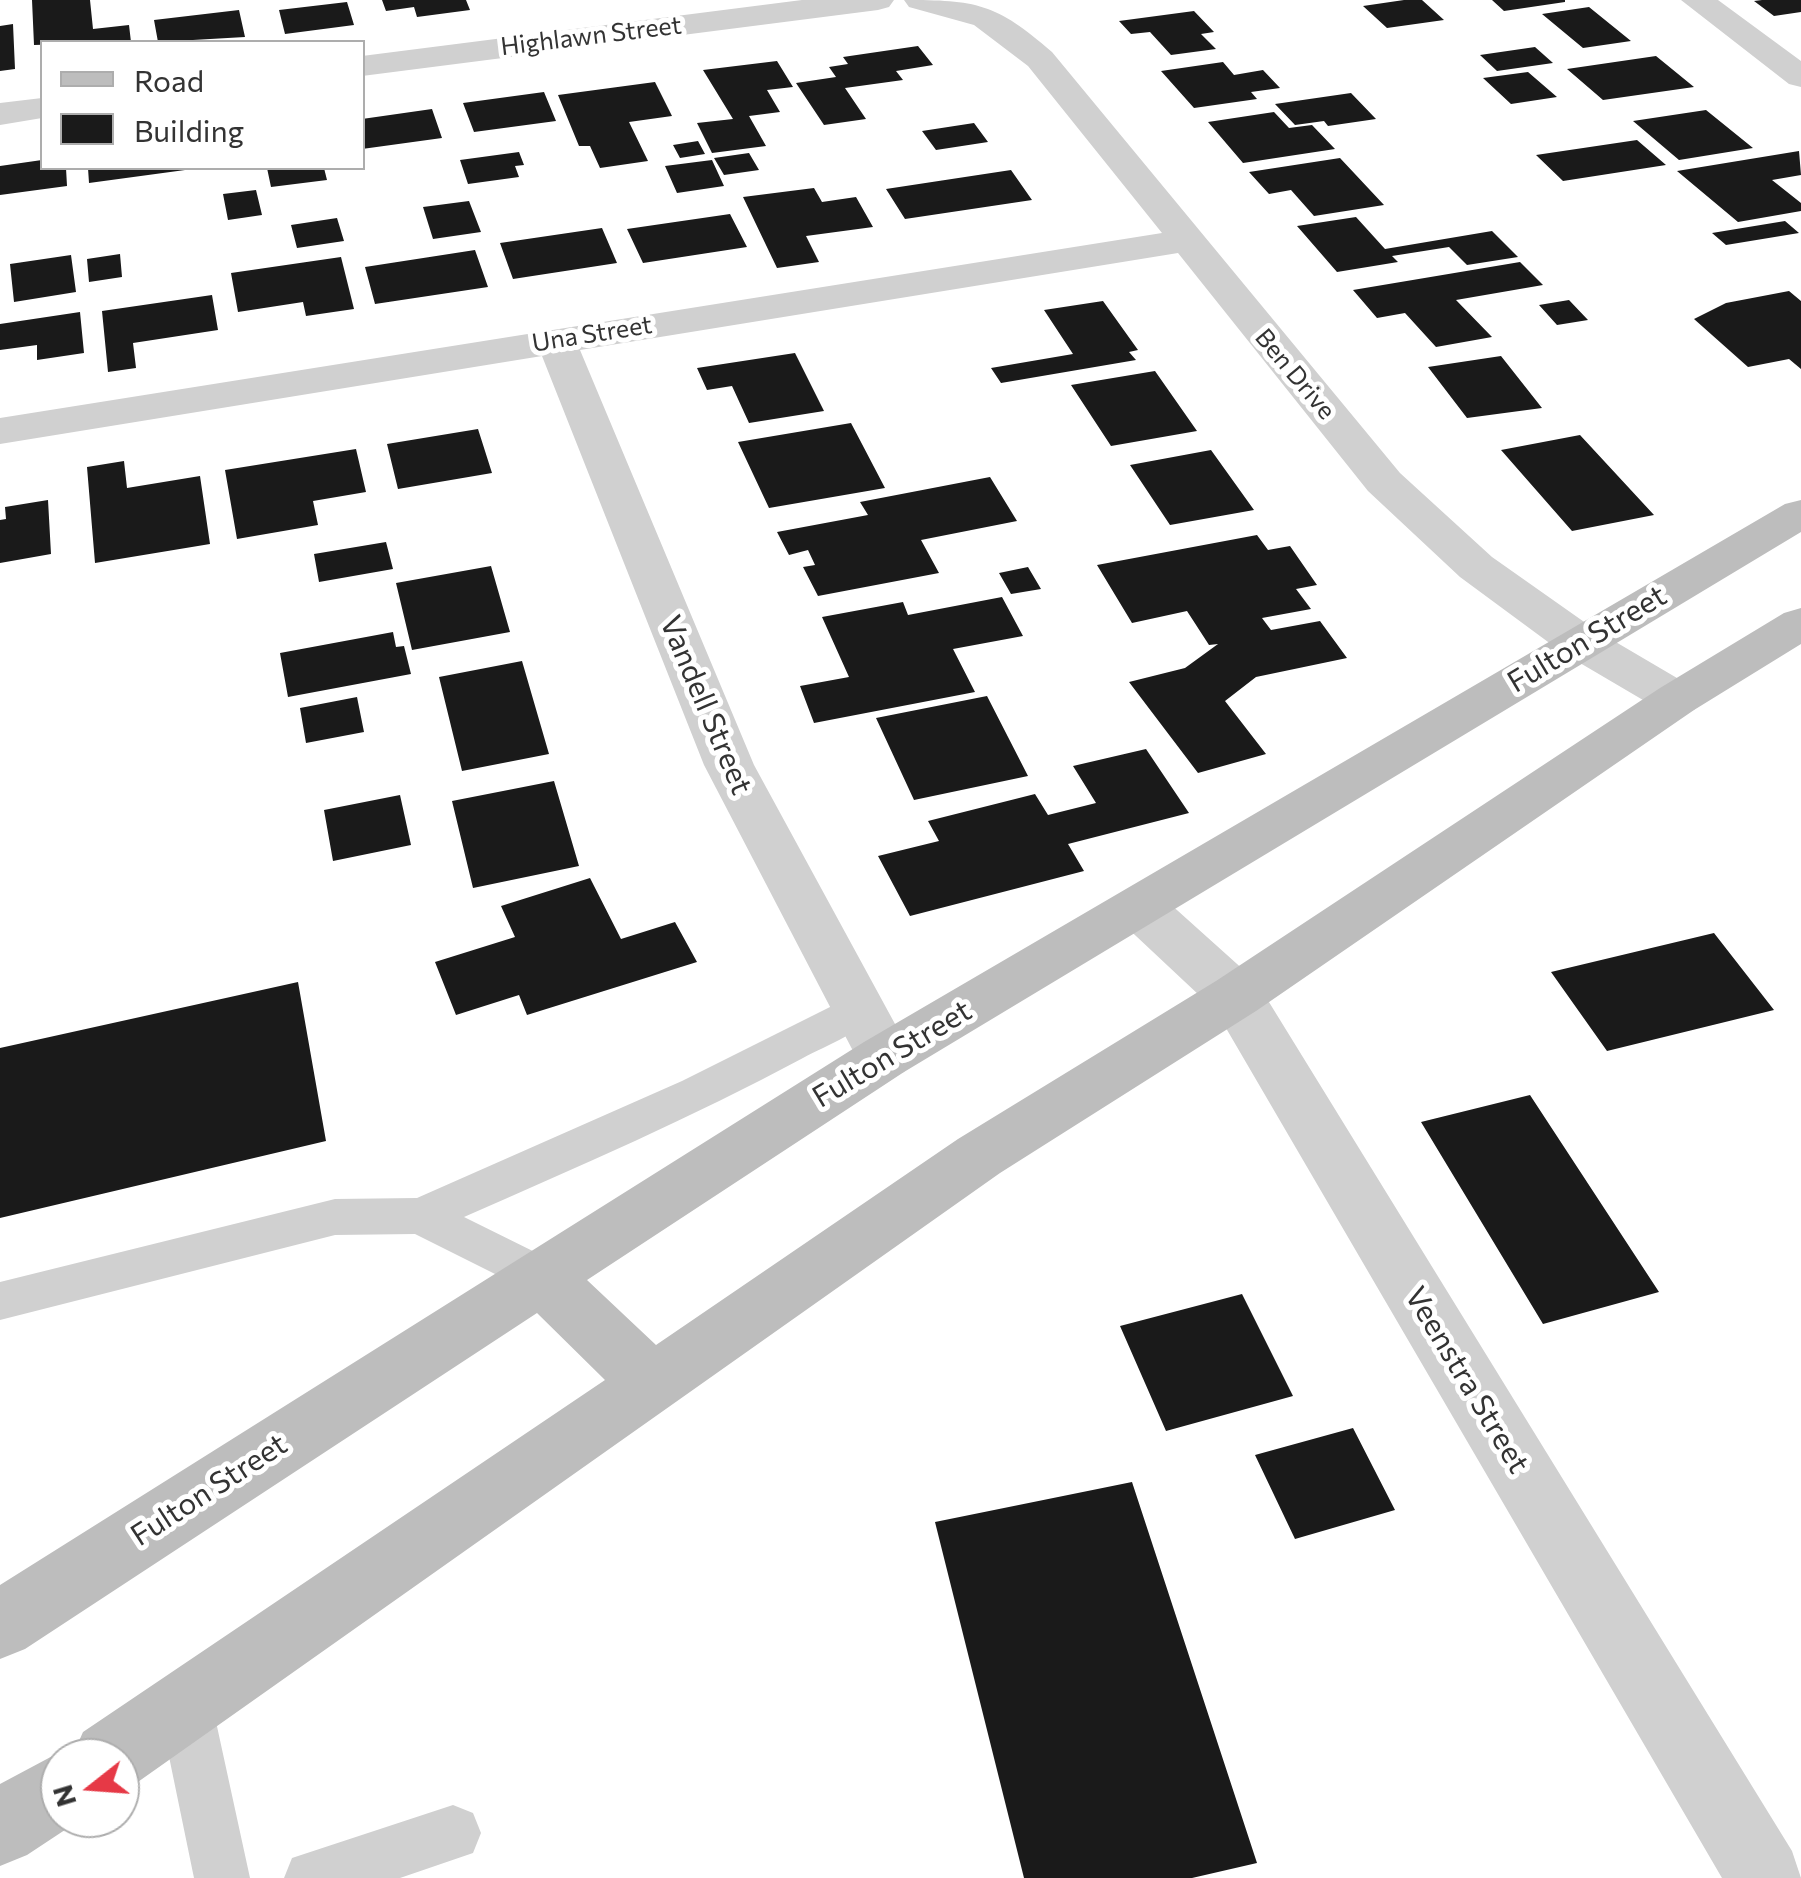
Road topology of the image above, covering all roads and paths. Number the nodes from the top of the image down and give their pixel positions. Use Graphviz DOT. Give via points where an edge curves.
graph roads {
  1 [pos="878,0"];
  2 [pos="1697,0"];
  3 [pos="938,3"];
  4 [pos="365,66"];
  5 [pos="1801,77"];
  6 [pos="40,108"];
  7 [pos="0,114"];
  8 [pos="1184,241"];
  9 [pos="556,340"];
  10 [pos="0,431"];
  11 [pos="1801,513"];
  12 [pos="1801,623"];
  13 [pos="1580,642"];
  14 [pos="1677,699"];
  15 [pos="1139,906"];
  16 [pos="1236,996"];
  17 [pos="871,1032"];
  18 [pos="420,1216"];
  19 [pos="541,1276"];
  20 [pos="0,1301"];
  21 [pos="651,1383"];
  22 [pos="0,1625"];
  23 [pos="186,1708"];
  24 [pos="140,1738"];
  25 [pos="40,1803"];
  26 [pos="0,1828"];
  27 [pos="453,1833"];
  28 [pos="222,1878"];
  29 [pos="312,1878"];
  30 [pos="1765,1878"];
  1 -- 4 [label="street, Highlawn Street"];
  2 -- 5 [label="street"];
  3 -- 8 [label="street, Ben Drive" via="1004,26 1040,58"];
  6 -- 7 [label="street"];
  8 -- 9 [label="street, Una Street"];
  8 -- 13 [label="street, Ben Drive" via="1384,482 1476,566"];
  9 -- 10 [label="street, Una Street"];
  9 -- 17 [label="street, Vandell Street" via="729,765"];
  11 -- 13 [label="main road, Fulton Street"];
  12 -- 14 [label="main road"];
  13 -- 14 [label="street, Ben Drive"];
  13 -- 15 [label="main road, Fulton Street"];
  14 -- 16 [label="main road"];
  15 -- 16 [label="street, Veenstra Street"];
  15 -- 17 [label="main road, Fulton Street"];
  16 -- 21 [label="main road" via="979,1156"];
  16 -- 30 [label="street, Veenstra Street"];
  17 -- 18 [label="lane" via="791,1048 638,1123"];
  17 -- 19 [label="main road, Fulton Street"];
  18 -- 19 [label="lane"];
  18 -- 20 [label="lane" via="335,1217"];
  19 -- 21 [label="main road"];
  19 -- 22 [label="main road, Fulton Street"];
  21 -- 23 [label="main road"];
  23 -- 24 [label="main road"];
  23 -- 28 [label="lane"];
  25 -- 26 [label="main road"];
  27 -- 29 [label="lane"];
}
